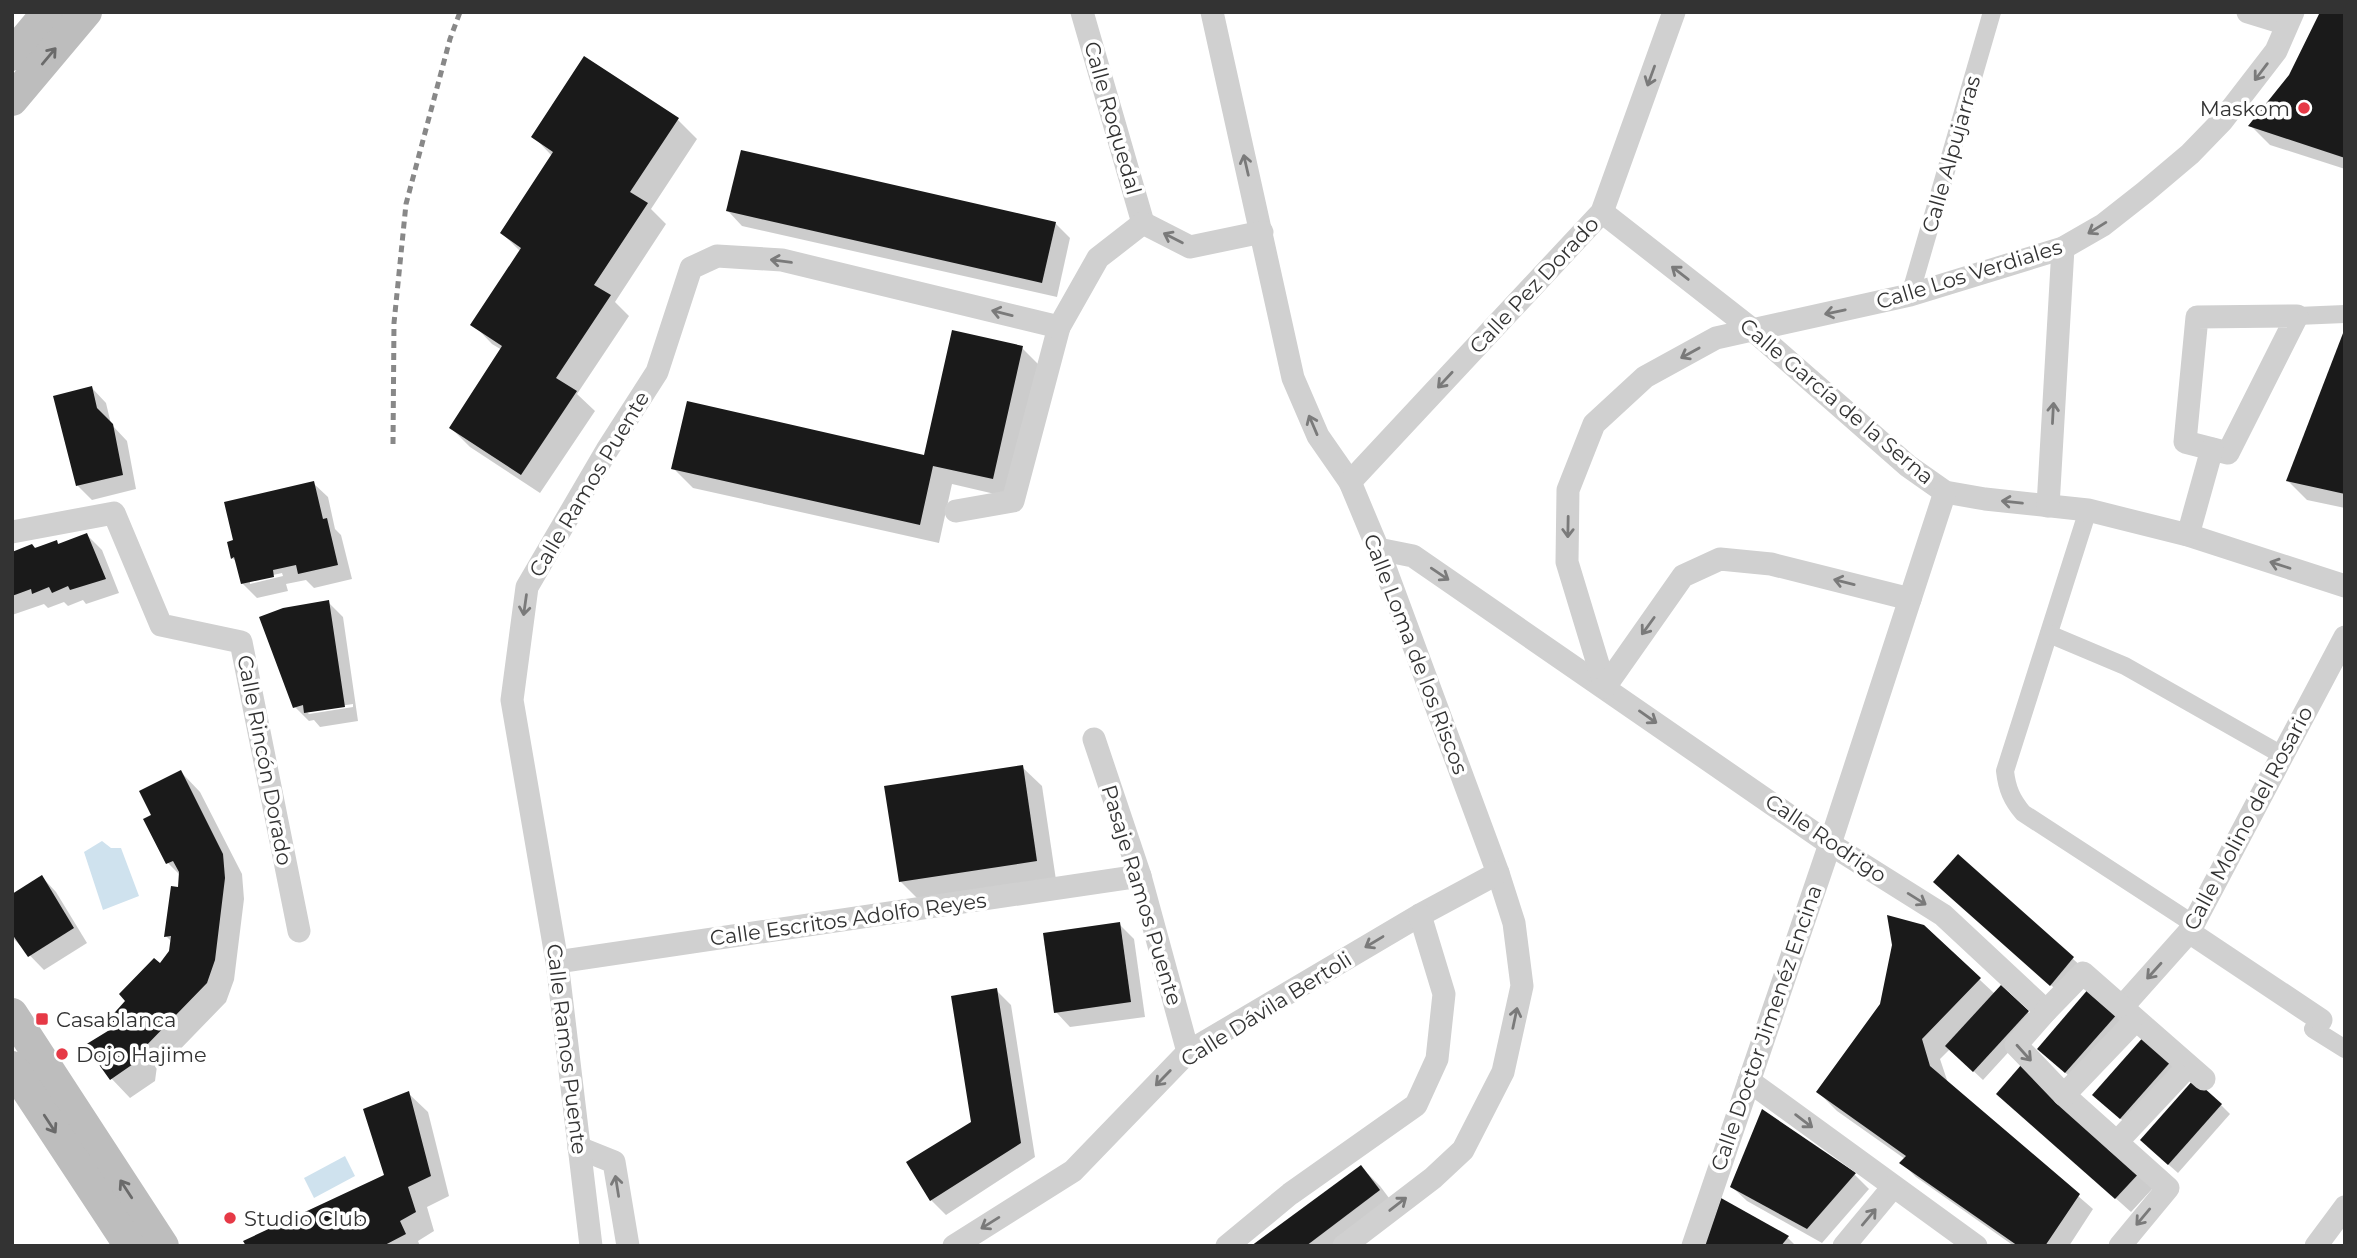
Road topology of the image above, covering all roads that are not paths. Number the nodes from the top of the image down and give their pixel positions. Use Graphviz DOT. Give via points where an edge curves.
graph roads {
  1 [pos="48,12"];
  2 [pos="86,12"];
  3 [pos="1083,12"];
  4 [pos="1212,12"];
  5 [pos="1674,12"];
  6 [pos="1992,12"];
  7 [pos="2248,12"];
  8 [pos="2290,18"];
  9 [pos="12,55"];
  10 [pos="12,100"];
  11 [pos="1602,212"];
  12 [pos="1143,223"];
  13 [pos="1262,232"];
  14 [pos="2063,248"];
  15 [pos="1910,295"];
  16 [pos="2345,314"];
  17 [pos="2297,316"];
  18 [pos="1059,327"];
  19 [pos="1753,330"];
  20 [pos="2212,449"];
  21 [pos="1350,482"];
  22 [pos="1945,492"];
  23 [pos="2048,506"];
  24 [pos="2088,510"];
  25 [pos="956,511"];
  26 [pos="12,532"];
  27 [pos="2188,536"];
  28 [pos="1378,549"];
  29 [pos="2345,586"];
  30 [pos="1910,599"];
  31 [pos="2049,634"];
  32 [pos="2342,646"];
  33 [pos="1605,687"];
  34 [pos="1094,739"];
  35 [pos="2282,755"];
  36 [pos="1830,844"];
  37 [pos="1498,873"];
  38 [pos="1140,876"];
  39 [pos="1420,915"];
  40 [pos="2190,927"];
  41 [pos="299,931"];
  42 [pos="557,962"];
  43 [pos="2046,1011"];
  44 [pos="12,1014"];
  45 [pos="2126,1016"];
  46 [pos="2317,1024"];
  47 [pos="2345,1049"];
  48 [pos="1188,1052"];
  49 [pos="12,1067"];
  50 [pos="2179,1076"];
  51 [pos="2204,1079"];
  52 [pos="1749,1081"];
  53 [pos="2064,1095"];
  54 [pos="2117,1142"];
  55 [pos="579,1148"];
  56 [pos="1893,1187"];
  57 [pos="2345,1207"];
  58 [pos="130,1246"];
  59 [pos="163,1246"];
  60 [pos="591,1246"];
  61 [pos="628,1246"];
  62 [pos="954,1246"];
  63 [pos="1227,1246"];
  64 [pos="1344,1246"];
  65 [pos="1693,1246"];
  66 [pos="1844,1246"];
  67 [pos="1976,1246"];
  68 [pos="2120,1246"];
  69 [pos="2316,1246"];
  1 -- 9 [label="main road"];
  10 -- 2 [label="main road, one-way"];
  3 -- 12 [label="street, Calle Roquedal"];
  13 -- 4 [label="street, Calle Loma de los Riscos, one-way"];
  5 -- 11 [label="street, Calle Pez Dorado, one-way"];
  6 -- 15 [label="street, Calle Alpujarras"];
  7 -- 8 [label="street"];
  8 -- 14 [label="street, Calle Los Verdiales, one-way" via="2263,71 2190,154 2102,225"];
  19 -- 11 [label="street, Calle García de la Serna, one-way"];
  11 -- 21 [label="street, Calle Pez Dorado, one-way"];
  13 -- 12 [label="street, one-way" via="1190,247"];
  12 -- 18 [label="street" via="1098,258"];
  21 -- 13 [label="street, Calle Loma de los Riscos, one-way" via="1318,436 1293,378"];
  14 -- 15 [label="street, Calle Los Verdiales"];
  23 -- 14 [label="street, one-way"];
  15 -- 19 [label="street, Calle Los Verdiales, one-way"];
  16 -- 17 [label="street"];
  17 -- 20 [label="street" via="2228,453"];
  17 -- 20 [label="street" via="2197,317 2185,442"];
  18 -- 25 [label="street" via="1013,502"];
  18 -- 42 [label="street, Calle Ramos Puente, one-way" via="782,260 717,256 691,268 657,372 527,587 512,700"];
  19 -- 22 [label="street, Calle García de la Serna" via="1908,466"];
  19 -- 33 [label="street, Calle Los Verdiales, one-way" via="1716,338 1645,377 1594,424 1568,490 1567,562"];
  20 -- 27 [label="street"];
  21 -- 28 [label="street, Calle Loma de los Riscos"];
  23 -- 22 [label="street, Calle García de la Serna, one-way"];
  22 -- 30 [label="street, Calle Doctor Jimenéz Encina"];
  23 -- 24 [label="street, Calle García de la Serna"];
  24 -- 27 [label="street, Calle García de la Serna"];
  24 -- 31 [label="street"];
  26 -- 41 [label="street, Calle Rincón Dorado" via="114,513 161,625 241,642"];
  29 -- 27 [label="street, Calle García de la Serna, one-way"];
  28 -- 33 [label="street, Calle Rodrigo, one-way" via="1413,556"];
  28 -- 37 [label="street, Calle Loma de los Riscos"];
  30 -- 33 [label="street, one-way" via="1771,564 1720,559 1683,576"];
  30 -- 36 [label="street, Calle Doctor Jimenéz Encina"];
  31 -- 35 [label="street" via="2125,666"];
  31 -- 40 [label="street" via="2005,771 2011,799 2023,813"];
  32 -- 35 [label="street, Calle Molino del Rosario"];
  33 -- 36 [label="street, Calle Rodrigo, one-way"];
  34 -- 38 [label="street, Pasaje Ramos Puente"];
  35 -- 40 [label="street, Calle Molino del Rosario"];
  36 -- 43 [label="street, Calle Rodrigo, one-way" via="1942,915"];
  36 -- 52 [label="street, Calle Doctor Jimenéz Encina"];
  37 -- 39 [label="street, Calle Dávila Bertoli"];
  64 -- 37 [label="street, Calle Loma de los Riscos, one-way" via="1463,1150 1503,1072 1522,986 1514,923"];
  38 -- 42 [label="street, Calle Escritos Adolfo Reyes"];
  38 -- 48 [label="street, Pasaje Ramos Puente"];
  39 -- 48 [label="street, Calle Dávila Bertoli, one-way"];
  39 -- 63 [label="street" via="1444,994 1437,1059 1416,1105 1290,1194"];
  40 -- 45 [label="street, Calle Molino del Rosario, one-way"];
  40 -- 46 [label="street"];
  42 -- 55 [label="street, Calle Ramos Puente"];
  43 -- 45 [label="street" via="2083,973"];
  43 -- 53 [label="street, one-way" via="2016,1045"];
  59 -- 44 [label="main road, one-way"];
  45 -- 51 [label="street"];
  45 -- 53 [label="street, Calle Molino del Rosario"];
  46 -- 47 [label="street"];
  48 -- 62 [label="street, Calle Dávila Bertoli, one-way" via="1073,1171"];
  49 -- 58 [label="main road, one-way"];
  50 -- 54 [label="street"];
  52 -- 56 [label="street, one-way"];
  52 -- 65 [label="street, Calle Doctor Jimenéz Encina"];
  53 -- 54 [label="street"];
  54 -- 68 [label="street, one-way" via="2168,1188"];
  55 -- 60 [label="street, Calle Ramos Puente"];
  61 -- 55 [label="street, one-way" via="614,1162"];
  66 -- 56 [label="street, one-way"];
  56 -- 67 [label="street"];
  57 -- 69 [label="street"];
}
